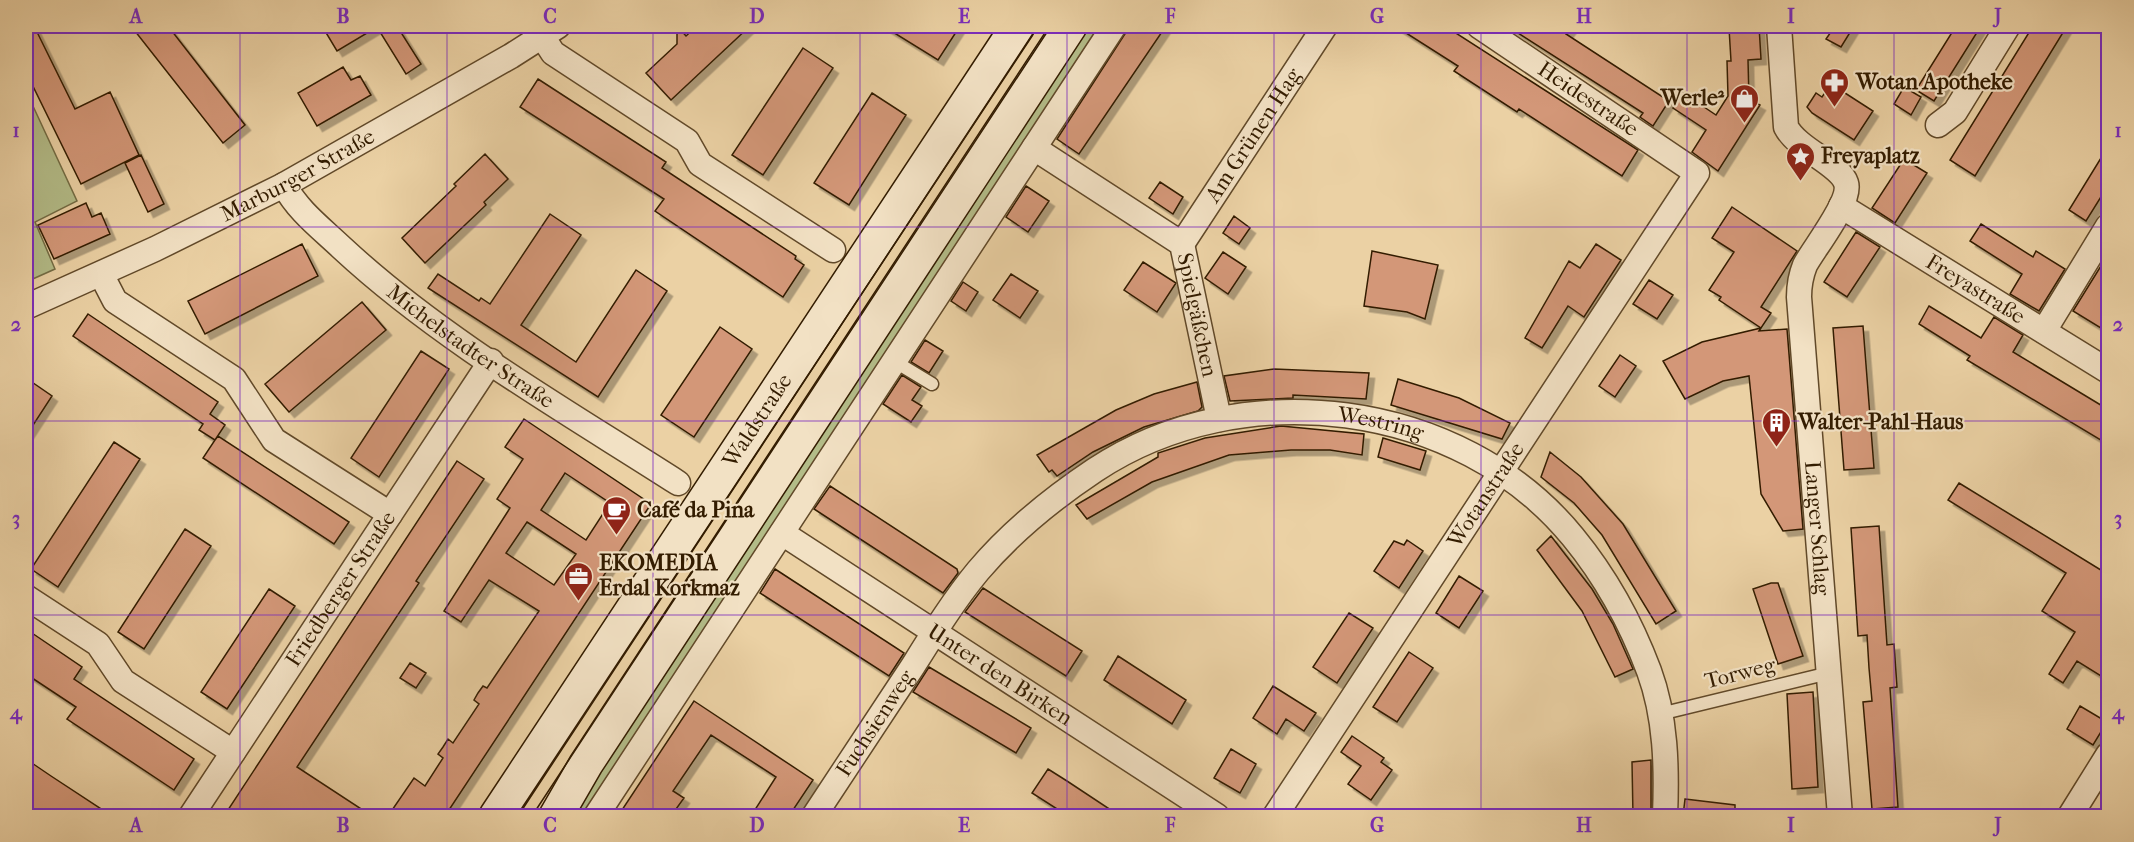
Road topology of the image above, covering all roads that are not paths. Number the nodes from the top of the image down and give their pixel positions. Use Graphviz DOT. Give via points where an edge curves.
graph roads {
  1 [pos="1018,26"];
  2 [pos="1070,26"];
  3 [pos="1114,26"];
  4 [pos="1325,26"];
  5 [pos="1479,26"];
  6 [pos="1779,26"];
  7 [pos="2007,26"];
  8 [pos="550,31"];
  9 [pos="1938,125"];
  10 [pos="1034,148"];
  11 [pos="1697,173"];
  12 [pos="284,185"];
  13 [pos="1841,206"];
  14 [pos="2109,226"];
  15 [pos="1182,244"];
  16 [pos="833,250"];
  17 [pos="101,274"];
  18 [pos="26,307"];
  19 [pos="2044,331"];
  20 [pos="491,361"];
  21 [pos="894,361"];
  22 [pos="2109,371"];
  23 [pos="932,384"];
  24 [pos="1219,419"];
  25 [pos="1500,473"];
  26 [pos="678,483"];
  27 [pos="390,514"];
  28 [pos="782,533"];
  29 [pos="26,597"];
  30 [pos="935,631"];
  31 [pos="1829,673"];
  32 [pos="1660,714"];
  33 [pos="233,752"];
  34 [pos="2109,755"];
  35 [pos="191,816"];
  36 [pos="496,816"];
  37 [pos="556,816"];
  38 [pos="596,816"];
  39 [pos="814,816"];
  40 [pos="1217,816"];
  41 [pos="1275,816"];
  42 [pos="1665,816"];
  43 [pos="1839,816"];
  44 [pos="2070,816"];
  1 -- 36 [label="main road, Waldstraße"];
  2 -- 37 [label="main road, Waldstraße" via="586,764"];
  3 -- 10 [label="street"];
  4 -- 15 [label="street, Am Grünen Hag"];
  5 -- 11 [label="street, Heidestraße"];
  6 -- 13 [label="street, Langer Schlag" via="1786,127 1792,139 1839,173 1846,183 1847,195"];
  7 -- 9 [label="street" via="1955,112"];
  8 -- 12 [label="street, Marburger Straße"];
  8 -- 16 [label="street" via="553,53 687,141 700,164"];
  10 -- 15 [label="street, Spielgäßchen"];
  10 -- 21 [label="street"];
  11 -- 25 [label="street, Wotanstraße"];
  12 -- 17 [label="street, Marburger Straße"];
  12 -- 20 [label="street, Michelstadter Straße" via="295,204 361,266"];
  13 -- 19 [label="street, Freyastraße"];
  13 -- 31 [label="street, Langer Schlag" via="1805,266 1799,297"];
  14 -- 19 [label="street"];
  15 -- 24 [label="street, Spielgäßchen"];
  17 -- 18 [label="street, Marburger Straße"];
  17 -- 27 [label="street" via="115,301 234,379 274,440"];
  19 -- 22 [label="street, Freyastraße"];
  20 -- 26 [label="street, Michelstadter Straße"];
  20 -- 27 [label="street, Friedberger Straße"];
  21 -- 23 [label="lane"];
  21 -- 28 [label="street"];
  24 -- 25 [label="street, Westring" via="1271,412 1321,412 1371,419 1432,438"];
  24 -- 30 [label="street, Westring" via="1131,450 1056,499 1010,536 977,572"];
  25 -- 32 [label="street, Westring" via="1539,503 1572,536 1605,582 1649,672"];
  25 -- 41 [label="street, Wotanstraße"];
  27 -- 33 [label="street, Friedberger Straße"];
  28 -- 30 [label="street, Unter den Birken"];
  28 -- 38 [label="street"];
  29 -- 33 [label="street" via="98,644 123,681"];
  30 -- 39 [label="street, Fuchsienweg"];
  30 -- 40 [label="street, Unter den Birken"];
  31 -- 32 [label="lane, Torweg"];
  31 -- 43 [label="street, Langer Schlag"];
  32 -- 42 [label="street, Westring" via="1667,777"];
  33 -- 35 [label="street, Friedberger Straße"];
  34 -- 44 [label="street"];
}
